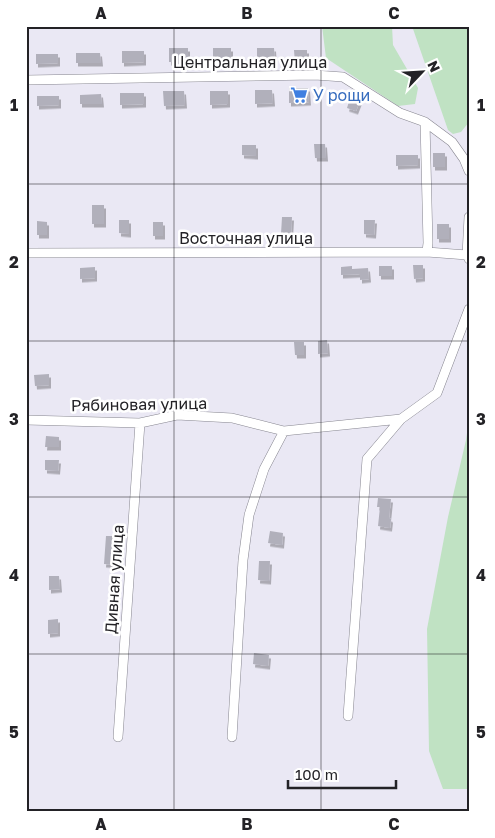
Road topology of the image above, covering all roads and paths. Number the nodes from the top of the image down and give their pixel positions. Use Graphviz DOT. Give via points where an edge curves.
graph roads {
  1 [pos="26,80"];
  2 [pos="425,122"];
  3 [pos="466,161"];
  4 [pos="469,171"];
  5 [pos="469,217"];
  6 [pos="468,235"];
  7 [pos="427,252"];
  8 [pos="26,253"];
  9 [pos="468,257"];
  10 [pos="469,309"];
  11 [pos="400,419"];
  12 [pos="26,420"];
  13 [pos="140,423"];
  14 [pos="284,431"];
  15 [pos="348,716"];
  16 [pos="232,737"];
  17 [pos="118,738"];
  1 -- 2 [label="street, Центральная улица" via="343,77 400,113"];
  2 -- 3 [label="street, Центральная улица" via="452,142"];
  2 -- 7 [label="street"];
  3 -- 4 [label="street, Центральная улица"];
  5 -- 6 [label="street"];
  6 -- 9 [label="street"];
  7 -- 8 [label="street, Восточная улица"];
  7 -- 9 [label="street, Восточная улица"];
  10 -- 11 [label="street" via="437,393"];
  11 -- 14 [label="street, Рябиновая улица"];
  11 -- 15 [label="street" via="367,459"];
  12 -- 13 [label="street, Рябиновая улица"];
  13 -- 14 [label="street, Рябиновая улица" via="177,416 232,418"];
  13 -- 17 [label="street, Дивная улица"];
  14 -- 16 [label="street" via="264,469 250,516 243,560"];
}
